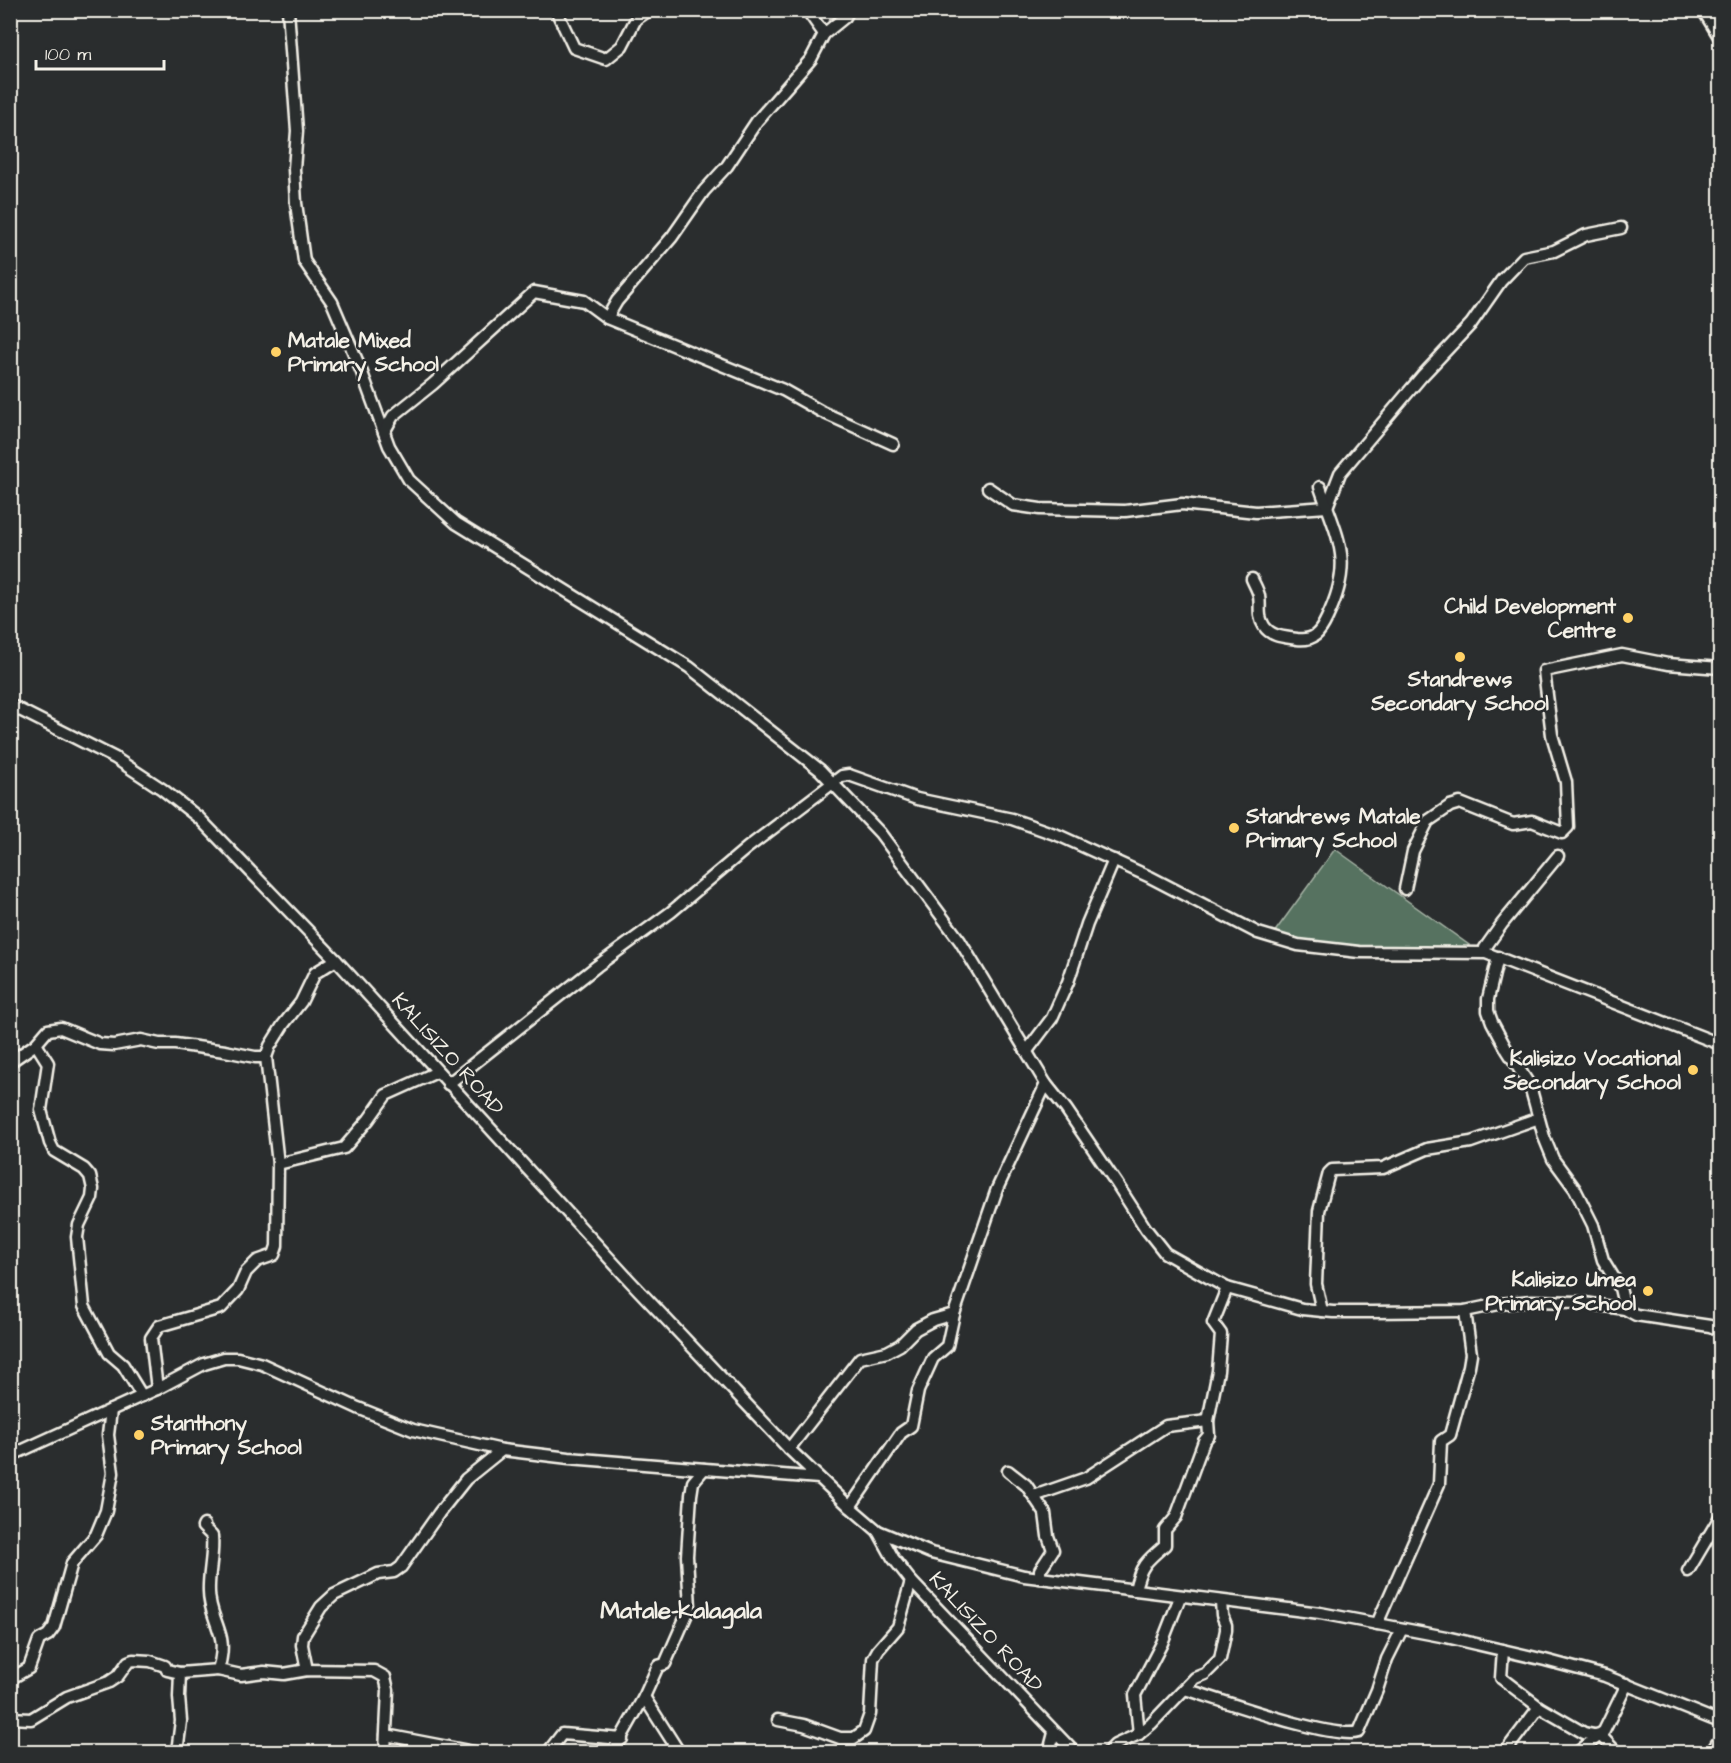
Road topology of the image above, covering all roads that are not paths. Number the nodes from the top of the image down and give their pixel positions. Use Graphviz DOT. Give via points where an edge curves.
graph roads {
  1 [pos="288,10"];
  2 [pos="556,10"];
  3 [pos="649,10"];
  4 [pos="807,10"];
  5 [pos="849,10"];
  6 [pos="1703,10"];
  7 [pos="824,34"];
  8 [pos="1720,38"];
  9 [pos="1621,228"];
  10 [pos="607,318"];
  11 [pos="384,432"];
  12 [pos="893,444"];
  13 [pos="1320,487"];
  14 [pos="988,488"];
  15 [pos="1327,507"];
  16 [pos="1252,579"];
  17 [pos="1720,668"];
  18 [pos="10,705"];
  19 [pos="832,783"];
  20 [pos="1558,856"];
  21 [pos="1114,860"];
  22 [pos="1405,889"];
  23 [pos="1485,948"];
  24 [pos="1498,957"];
  25 [pos="336,960"];
  26 [pos="36,1044"];
  27 [pos="1720,1044"];
  28 [pos="1027,1051"];
  29 [pos="266,1057"];
  30 [pos="10,1062"];
  31 [pos="437,1072"];
  32 [pos="448,1084"];
  33 [pos="1046,1084"];
  34 [pos="1539,1118"];
  35 [pos="278,1164"];
  36 [pos="1227,1288"];
  37 [pos="1625,1309"];
  38 [pos="1322,1311"];
  39 [pos="1465,1311"];
  40 [pos="954,1314"];
  41 [pos="1720,1330"];
  42 [pos="157,1389"];
  43 [pos="142,1396"];
  44 [pos="111,1410"];
  45 [pos="1208,1421"];
  46 [pos="789,1449"];
  47 [pos="502,1450"];
  48 [pos="10,1456"];
  49 [pos="704,1468"];
  50 [pos="1008,1470"];
  51 [pos="819,1478"];
  52 [pos="1034,1496"];
  53 [pos="850,1508"];
  54 [pos="1720,1517"];
  55 [pos="204,1525"];
  56 [pos="878,1531"];
  57 [pos="1688,1571"];
  58 [pos="1040,1578"];
  59 [pos="912,1581"];
  60 [pos="1135,1590"];
  61 [pos="1180,1596"];
  62 [pos="1221,1602"];
  63 [pos="1377,1624"];
  64 [pos="1401,1629"];
  65 [pos="1503,1650"];
  66 [pos="218,1670"];
  67 [pos="307,1670"];
  68 [pos="180,1673"];
  69 [pos="10,1679"];
  70 [pos="1628,1684"];
  71 [pos="1185,1689"];
  72 [pos="644,1697"];
  73 [pos="1539,1707"];
  74 [pos="10,1718"];
  75 [pos="778,1720"];
  76 [pos="1720,1722"];
  77 [pos="1054,1733"];
  78 [pos="1139,1734"];
  79 [pos="386,1735"];
  80 [pos="1600,1735"];
  81 [pos="622,1739"];
  82 [pos="1720,1744"];
  83 [pos="177,1752"];
  84 [pos="385,1752"];
  85 [pos="474,1752"];
  86 [pos="548,1752"];
  87 [pos="613,1752"];
  88 [pos="679,1752"];
  89 [pos="1049,1752"];
  90 [pos="1074,1752"];
  91 [pos="1108,1752"];
  92 [pos="1505,1752"];
  93 [pos="1578,1752"];
  94 [pos="1616,1752"];
  95 [pos="1715,1752"];
  1 -- 11 [label="street" via="297,131 296,203 304,261 332,302"];
  2 -- 3 [label="street" via="574,48 606,59 622,46 636,19"];
  4 -- 7 [label="street"];
  5 -- 7 [label="street"];
  6 -- 8 [label="street"];
  7 -- 10 [label="street" via="811,59 757,121 727,166"];
  9 -- 15 [label="street" via="1586,235 1554,251 1524,257 1501,281 1471,324 1340,473"];
  10 -- 11 [label="street" via="584,301 534,292 393,416"];
  10 -- 12 [label="street" via="783,390"];
  11 -- 19 [label="street" via="409,480 456,523 689,667"];
  13 -- 15 [label="street"];
  14 -- 15 [label="street" via="1013,505 1040,509 1125,511 1182,504 1256,512"];
  15 -- 16 [label="street" via="1341,551 1342,575 1338,595 1319,633 1306,640 1269,632 1259,618 1259,595"];
  17 -- 22 [label="street" via="1622,655 1545,670 1552,735 1566,782 1568,826 1562,833 1532,821 1513,824 1460,804 1450,806 1428,821 1413,852"];
  18 -- 25 [label="street, KALISIZO ROAD" via="115,758 177,800 227,845"];
  19 -- 21 [label="street" via="842,776 856,777 917,798 1012,819"];
  19 -- 28 [label="street" via="880,833 960,941"];
  19 -- 32 [label="street"];
  20 -- 23 [label="street"];
  21 -- 24 [label="street" via="1258,933 1298,945 1359,952 1475,951"];
  21 -- 28 [label="street" via="1052,1018"];
  24 -- 27 [label="street"];
  24 -- 34 [label="street" via="1488,1011 1530,1086"];
  25 -- 29 [label="street" via="315,973"];
  25 -- 31 [label="street, KALISIZO ROAD"];
  26 -- 29 [label="street" via="48,1030 61,1028 100,1044 141,1040"];
  26 -- 30 [label="street"];
  26 -- 43 [label="street" via="48,1063 41,1110 50,1143 54,1151 84,1169 93,1189 77,1237 84,1306 109,1353 123,1365"];
  28 -- 33 [label="street"];
  29 -- 35 [label="street"];
  31 -- 32 [label="street, KALISIZO ROAD"];
  31 -- 35 [label="street" via="386,1095 344,1148"];
  32 -- 46 [label="street, KALISIZO ROAD"];
  33 -- 36 [label="street" via="1165,1253"];
  33 -- 40 [label="street" via="997,1189"];
  34 -- 37 [label="street" via="1553,1159 1575,1189 1593,1225 1603,1260 1620,1288"];
  34 -- 38 [label="street" via="1483,1139 1427,1149 1383,1168 1338,1168 1329,1173 1319,1211 1316,1284"];
  35 -- 42 [label="street" via="274,1255 257,1261 221,1308 159,1326 151,1338"];
  36 -- 38 [label="street" via="1276,1303"];
  36 -- 45 [label="street" via="1213,1323 1221,1334"];
  37 -- 39 [label="street" via="1532,1301"];
  37 -- 41 [label="street" via="1636,1315"];
  38 -- 39 [label="street"];
  39 -- 63 [label="street" via="1471,1354 1450,1435 1441,1441 1439,1484"];
  40 -- 46 [label="street" via="916,1329 887,1352 860,1358"];
  40 -- 53 [label="street" via="947,1346 933,1358 918,1391 911,1426 900,1433"];
  42 -- 43 [label="street"];
  42 -- 47 [label="street" via="213,1360 238,1358 262,1364 413,1430"];
  43 -- 44 [label="street"];
  44 -- 48 [label="street"];
  44 -- 69 [label="street" via="108,1435 113,1473 103,1522 72,1563 54,1627 39,1640 29,1668"];
  45 -- 52 [label="street" via="1167,1426 1086,1478"];
  45 -- 60 [label="street" via="1209,1435 1176,1517 1165,1530 1165,1545 1138,1572"];
  46 -- 51 [label="street, KALISIZO ROAD"];
  47 -- 49 [label="street"];
  47 -- 67 [label="street" via="466,1479 402,1568 378,1574 334,1595 321,1607 303,1636"];
  49 -- 51 [label="street"];
  49 -- 72 [label="street" via="693,1482 691,1495 687,1556 690,1607 665,1664 658,1666"];
  50 -- 52 [label="street"];
  51 -- 53 [label="street, KALISIZO ROAD"];
  52 -- 58 [label="street" via="1046,1513 1053,1550 1040,1570"];
  53 -- 56 [label="street, KALISIZO ROAD"];
  54 -- 57 [label="street"];
  55 -- 66 [label="street" via="212,1536 209,1591 210,1608 221,1637"];
  56 -- 58 [label="street" via="932,1553"];
  56 -- 59 [label="street, KALISIZO ROAD"];
  58 -- 60 [label="street"];
  59 -- 75 [label="street" via="898,1627 873,1659 870,1714 864,1731 854,1738 840,1738"];
  59 -- 77 [label="street, KALISIZO ROAD"];
  60 -- 61 [label="street"];
  61 -- 62 [label="street"];
  61 -- 78 [label="street" via="1162,1643 1135,1695"];
  62 -- 63 [label="street"];
  62 -- 71 [label="street" via="1227,1630 1220,1659"];
  63 -- 64 [label="street"];
  64 -- 65 [label="street"];
  64 -- 71 [label="street" via="1370,1710 1359,1732 1352,1734 1322,1730"];
  65 -- 70 [label="street"];
  65 -- 73 [label="street" via="1501,1678"];
  66 -- 67 [label="street" via="241,1675"];
  66 -- 68 [label="street"];
  67 -- 79 [label="street" via="374,1671 385,1677"];
  68 -- 74 [label="street" via="155,1662 133,1660 109,1682 67,1697 31,1719"];
  68 -- 83 [label="street"];
  70 -- 76 [label="street"];
  70 -- 80 [label="street"];
  71 -- 78 [label="street"];
  72 -- 81 [label="street"];
  72 -- 88 [label="street"];
  73 -- 80 [label="street" via="1584,1733"];
  73 -- 92 [label="street"];
  77 -- 89 [label="street"];
  77 -- 90 [label="street, KALISIZO ROAD"];
  78 -- 91 [label="street"];
  79 -- 84 [label="street"];
  79 -- 85 [label="street"];
  80 -- 93 [label="street"];
  80 -- 94 [label="street"];
  81 -- 86 [label="street" via="562,1734"];
  81 -- 87 [label="street"];
  82 -- 95 [label="highway"];
}
